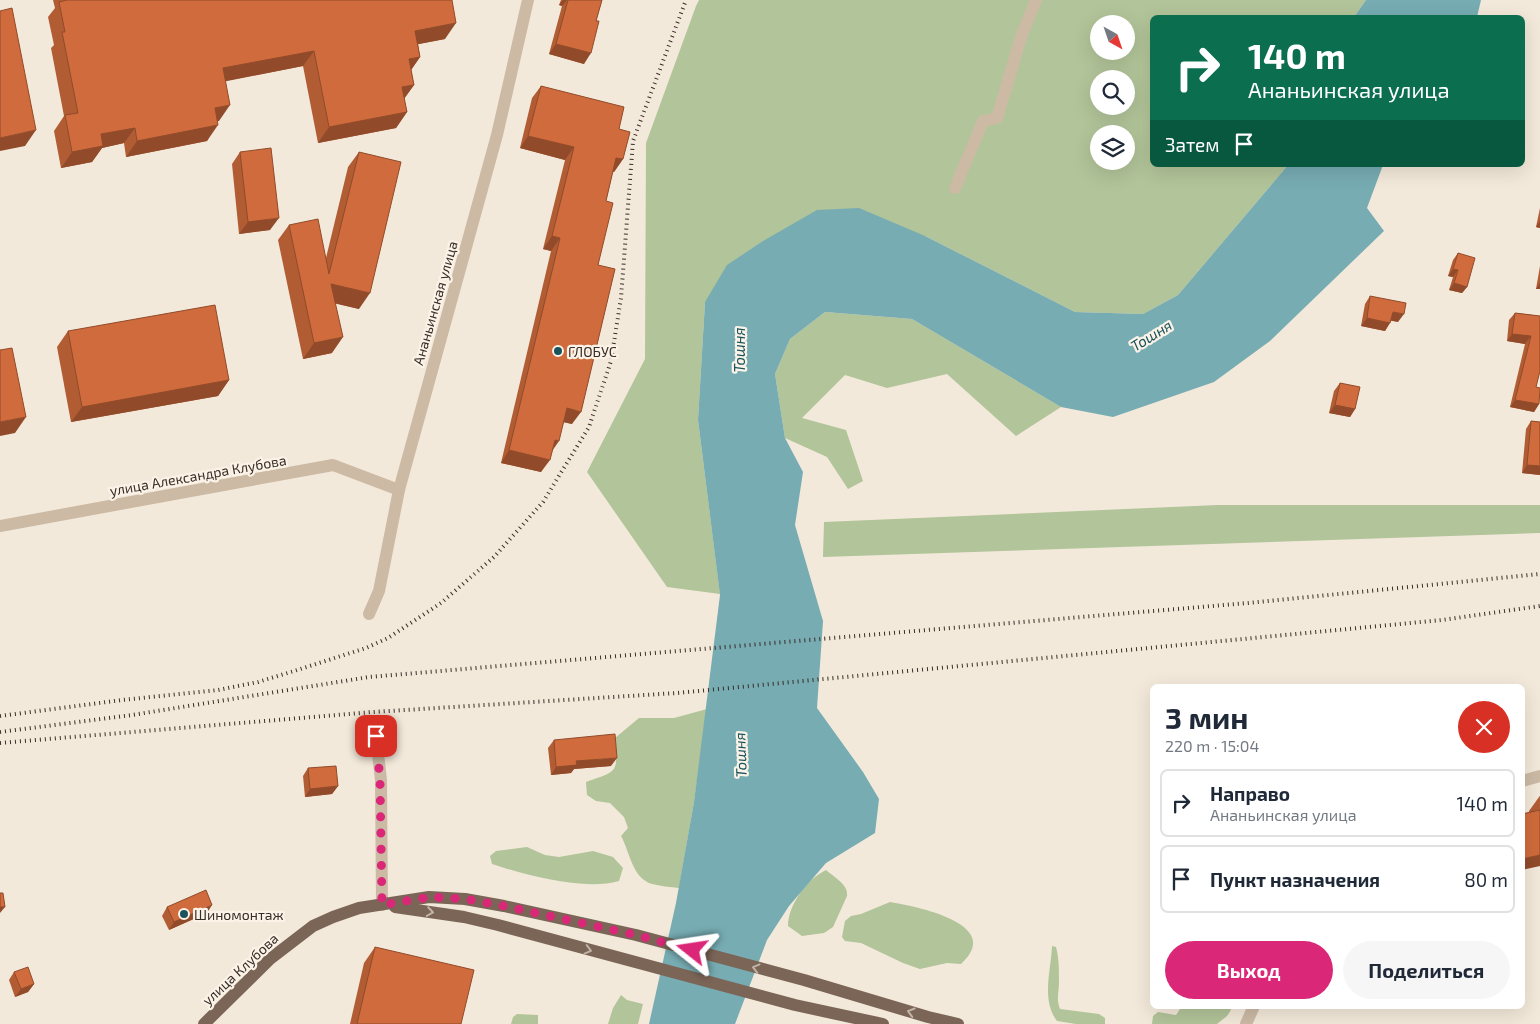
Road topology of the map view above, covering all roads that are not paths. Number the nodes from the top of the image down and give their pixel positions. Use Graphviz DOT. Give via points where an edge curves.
graph roads {
  1 [pos="528,0"];
  2 [pos="1036,0"];
  3 [pos="955,188"];
  4 [pos="399,490"];
  5 [pos="0,526"];
  6 [pos="369,614"];
  7 [pos="376,736"];
  8 [pos="1540,776"];
  9 [pos="1525,780"];
  10 [pos="382,905"];
  11 [pos="1253,1009"];
  12 [pos="204,1024"];
  13 [pos="883,1024"];
  14 [pos="958,1024"];
  15 [pos="1246,1024"];
  1 -- 4 [label="street, Ананьинская улица" via="497,135"];
  2 -- 3 [label="street" via="996,118 983,121"];
  4 -- 5 [label="street, улица Александра Клубова" via="333,465"];
  4 -- 6 [label="street, Ананьинская улица" via="379,591"];
  7 -- 10 [label="street"];
  8 -- 9 [label="street"];
  10 -- 12 [label="main road, улица Клубова" via="345,912 304,933 257,970"];
  10 -- 13 [label="main road, one-way" via="490,923 794,1005"];
  14 -- 10 [label="main road, улица Клубова, one-way" via="636,935 504,906 430,897"];
  11 -- 15 [label="street"];
}
